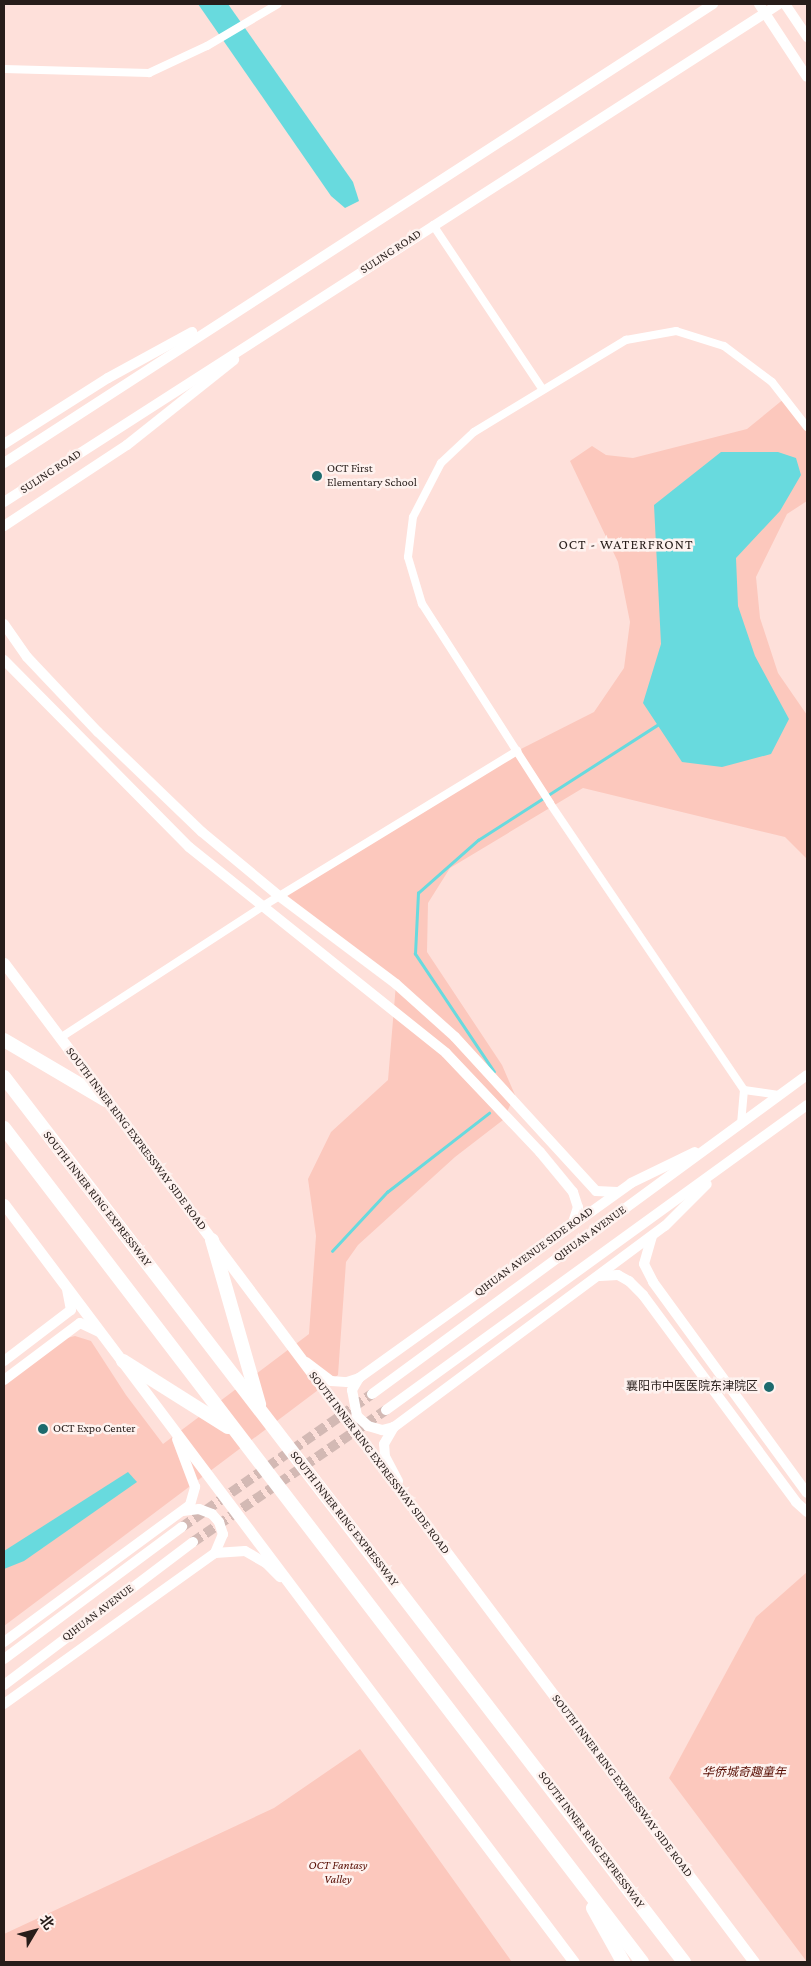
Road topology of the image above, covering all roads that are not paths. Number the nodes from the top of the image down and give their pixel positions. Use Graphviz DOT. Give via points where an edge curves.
graph roads {
  1 [pos="278,4"];
  2 [pos="712,4"];
  3 [pos="779,4"];
  4 [pos="785,4"];
  5 [pos="762,8"];
  6 [pos="807,37"];
  7 [pos="4,70"];
  8 [pos="807,77"];
  9 [pos="433,225"];
  10 [pos="259,296"];
  11 [pos="280,324"];
  12 [pos="543,390"];
  13 [pos="807,427"];
  14 [pos="4,444"];
  15 [pos="4,463"];
  16 [pos="4,502"];
  17 [pos="4,526"];
  18 [pos="4,624"];
  19 [pos="4,660"];
  20 [pos="517,751"];
  21 [pos="279,896"];
  22 [pos="263,906"];
  23 [pos="4,963"];
  24 [pos="60,1038"];
  25 [pos="4,1040"];
  26 [pos="807,1075"];
  27 [pos="4,1077"];
  28 [pos="744,1090"];
  29 [pos="779,1095"];
  30 [pos="106,1100"];
  31 [pos="807,1105"];
  32 [pos="741,1124"];
  33 [pos="4,1128"];
  34 [pos="718,1140"];
  35 [pos="729,1162"];
  36 [pos="618,1192"];
  37 [pos="4,1204"];
  38 [pos="572,1225"];
  39 [pos="652,1236"];
  40 [pos="212,1240"];
  41 [pos="600,1276"];
  42 [pos="66,1286"];
  43 [pos="102,1334"];
  44 [pos="298,1356"];
  45 [pos="4,1361"];
  46 [pos="123,1361"];
  47 [pos="358,1378"];
  48 [pos="4,1380"];
  49 [pos="372,1394"];
  50 [pos="386,1410"];
  51 [pos="261,1412"];
  52 [pos="172,1426"];
  53 [pos="394,1427"];
  54 [pos="236,1433"];
  55 [pos="807,1493"];
  56 [pos="410,1504"];
  57 [pos="182,1511"];
  58 [pos="807,1512"];
  59 [pos="182,1526"];
  60 [pos="193,1542"];
  61 [pos="215,1553"];
  62 [pos="304,1603"];
  63 [pos="4,1642"];
  64 [pos="4,1659"];
  65 [pos="4,1685"];
  66 [pos="4,1704"];
  67 [pos="569,1864"];
  68 [pos="574,1962"];
  69 [pos="623,1962"];
  70 [pos="642,1962"];
  71 [pos="684,1962"];
  72 [pos="754,1962"];
  1 -- 7 [label="street" via="207,46 149,73"];
  2 -- 10 [label="street"];
  3 -- 5 [label="street, SULING ROAD"];
  4 -- 6 [label="street"];
  5 -- 8 [label="street"];
  5 -- 9 [label="street, SULING ROAD"];
  9 -- 11 [label="street, SULING ROAD"];
  9 -- 12 [label="street"];
  10 -- 14 [label="street" via="108,378"];
  10 -- 15 [label="street"];
  11 -- 16 [label="street, SULING ROAD"];
  11 -- 17 [label="street" via="127,445"];
  12 -- 13 [label="street" via="626,340 676,331 724,346 772,382"];
  12 -- 20 [label="street" via="474,432 441,463 413,517 408,557 422,604"];
  18 -- 21 [label="street" via="27,657 98,732 202,832"];
  19 -- 22 [label="street" via="189,847"];
  20 -- 21 [label="street"];
  20 -- 28 [label="street"];
  21 -- 22 [label="street"];
  21 -- 36 [label="street" via="396,984 455,1037 596,1191"];
  22 -- 24 [label="street"];
  22 -- 38 [label="street" via="446,1053 540,1152 573,1192 578,1207"];
  23 -- 24 [label="main road, SOUTH INNER RING EXPRESSWAY SIDE ROAD"];
  24 -- 30 [label="main road, SOUTH INNER RING EXPRESSWAY SIDE ROAD"];
  25 -- 30 [label="highway"];
  26 -- 29 [label="street, QIHUAN AVENUE"];
  27 -- 51 [label="highway, SOUTH INNER RING EXPRESSWAY"];
  28 -- 29 [label="street"];
  28 -- 32 [label="street"];
  29 -- 32 [label="street, QIHUAN AVENUE"];
  30 -- 40 [label="main road, SOUTH INNER RING EXPRESSWAY SIDE ROAD"];
  31 -- 35 [label="street, QIHUAN AVENUE"];
  32 -- 34 [label="street, QIHUAN AVENUE"];
  33 -- 54 [label="highway"];
  34 -- 36 [label="street, QIHUAN AVENUE SIDE ROAD"];
  34 -- 49 [label="street, QIHUAN AVENUE"];
  35 -- 39 [label="street"];
  35 -- 50 [label="street, QIHUAN AVENUE"];
  36 -- 38 [label="street, QIHUAN AVENUE SIDE ROAD"];
  37 -- 42 [label="main road"];
  38 -- 47 [label="street, QIHUAN AVENUE SIDE ROAD"];
  39 -- 41 [label="street"];
  39 -- 55 [label="street" via="644,1264 653,1282"];
  40 -- 44 [label="main road, SOUTH INNER RING EXPRESSWAY SIDE ROAD"];
  40 -- 51 [label="highway"];
  41 -- 53 [label="street"];
  41 -- 58 [label="street" via="618,1275 643,1295 796,1502"];
  42 -- 43 [label="main road"];
  42 -- 45 [label="street" via="72,1305 70,1310"];
  43 -- 46 [label="main road"];
  43 -- 48 [label="street" via="80,1324"];
  44 -- 47 [label="street, QIHUAN AVENUE SIDE ROAD" via="331,1381 347,1382"];
  44 -- 56 [label="main road, SOUTH INNER RING EXPRESSWAY SIDE ROAD"];
  46 -- 52 [label="main road"];
  46 -- 54 [label="highway"];
  47 -- 53 [label="street" via="352,1390 357,1416 368,1426 382,1430"];
  51 -- 71 [label="highway, SOUTH INNER RING EXPRESSWAY"];
  52 -- 57 [label="street" via="194,1487 190,1506"];
  52 -- 62 [label="main road"];
  53 -- 56 [label="street" via="384,1444 385,1457"];
  54 -- 67 [label="highway"];
  56 -- 72 [label="main road, SOUTH INNER RING EXPRESSWAY SIDE ROAD"];
  57 -- 61 [label="street" via="199,1509 212,1514 219,1522 223,1534"];
  57 -- 63 [label="street"];
  59 -- 64 [label="street, QIHUAN AVENUE"];
  60 -- 65 [label="street, QIHUAN AVENUE"];
  61 -- 62 [label="street" via="245,1552 266,1563"];
  61 -- 66 [label="street"];
  62 -- 68 [label="main road"];
  67 -- 69 [label="highway"];
  67 -- 70 [label="highway"];
}
